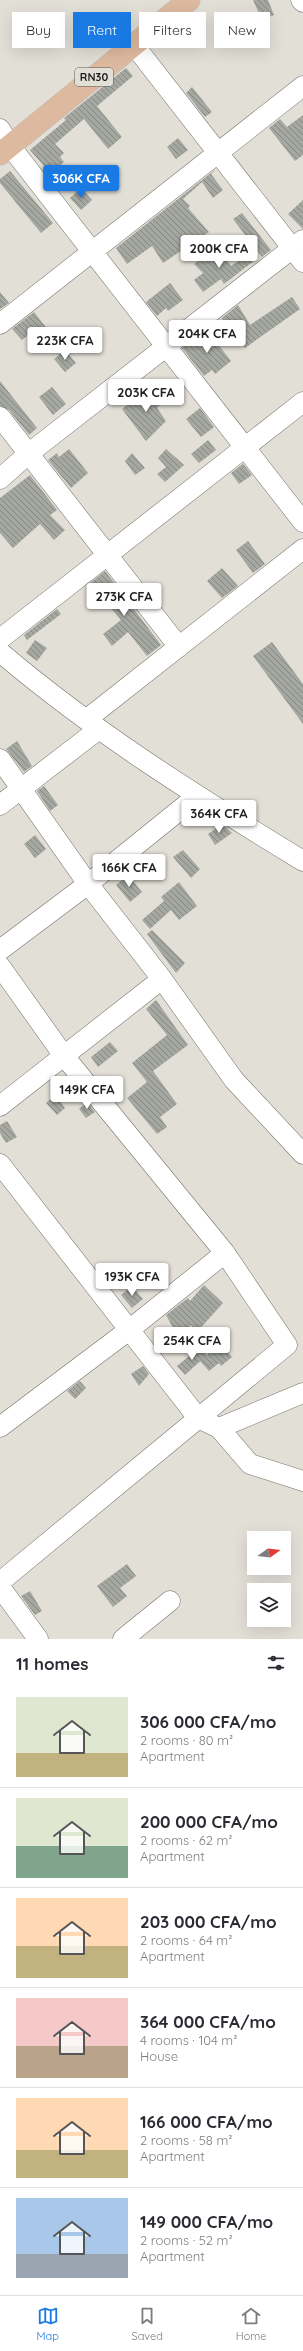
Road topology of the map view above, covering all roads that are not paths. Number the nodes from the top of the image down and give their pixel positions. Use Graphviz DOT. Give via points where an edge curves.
graph roads {
  1 [pos="189,0"];
  2 [pos="134,44"];
  3 [pos="303,86"];
  4 [pos="3,143"];
  5 [pos="219,153"];
  6 [pos="300,250"];
  7 [pos="92,251"];
  8 [pos="0,324"];
  9 [pos="166,346"];
  10 [pos="303,402"];
  11 [pos="0,418"];
  12 [pos="245,447"];
  13 [pos="28,454"];
  14 [pos="0,479"];
  15 [pos="303,522"];
  16 [pos="303,549"];
  17 [pos="107,555"];
  18 [pos="178,647"];
  19 [pos="1,652"];
  20 [pos="93,724"];
  21 [pos="0,758"];
  22 [pos="22,789"];
  23 [pos="197,796"];
  24 [pos="0,805"];
  25 [pos="303,861"];
  26 [pos="88,884"];
  27 [pos="0,950"];
  28 [pos="0,966"];
  29 [pos="162,979"];
  30 [pos="64,1056"];
  31 [pos="0,1106"];
  32 [pos="303,1154"];
  33 [pos="0,1164"];
  34 [pos="225,1252"];
  35 [pos="129,1330"];
  36 [pos="303,1393"];
  37 [pos="198,1418"];
  38 [pos="0,1427"];
  39 [pos="219,1428"];
  40 [pos="303,1481"];
  41 [pos="0,1582"];
  42 [pos="0,1587"];
  43 [pos="170,1601"];
  44 [pos="38,1639"];
  45 [pos="123,1639"];
  1 -- 2 [label="main road, RN30"];
  2 -- 4 [label="main road, RN30"];
  2 -- 5 [label="street"];
  3 -- 5 [label="street"];
  4 -- 7 [label="street"];
  5 -- 6 [label="street"];
  5 -- 7 [label="street"];
  6 -- 9 [label="street"];
  7 -- 8 [label="street"];
  7 -- 9 [label="street"];
  9 -- 12 [label="street"];
  9 -- 13 [label="street"];
  10 -- 12 [label="street"];
  11 -- 13 [label="street"];
  12 -- 15 [label="street"];
  12 -- 17 [label="street"];
  13 -- 14 [label="street"];
  13 -- 17 [label="street"];
  16 -- 18 [label="street"];
  17 -- 18 [label="street"];
  17 -- 19 [label="street"];
  18 -- 20 [label="street"];
  19 -- 20 [label="street"];
  20 -- 22 [label="street"];
  20 -- 23 [label="street"];
  21 -- 22 [label="street"];
  22 -- 24 [label="street"];
  22 -- 26 [label="street"];
  23 -- 25 [label="street"];
  23 -- 26 [label="street"];
  26 -- 27 [label="street"];
  26 -- 29 [label="street"];
  28 -- 30 [label="street"];
  29 -- 30 [label="street"];
  29 -- 32 [label="street" via="234,1080"];
  30 -- 31 [label="street"];
  30 -- 34 [label="street"];
  33 -- 35 [label="street"];
  34 -- 35 [label="street"];
  34 -- 37 [label="street" via="287,1345"];
  35 -- 37 [label="street"];
  35 -- 38 [label="street"];
  36 -- 39 [label="street"];
  37 -- 39 [label="street"];
  37 -- 41 [label="street"];
  39 -- 40 [label="street" via="250,1464"];
  42 -- 44 [label="street"];
  43 -- 45 [label="street"];
}
